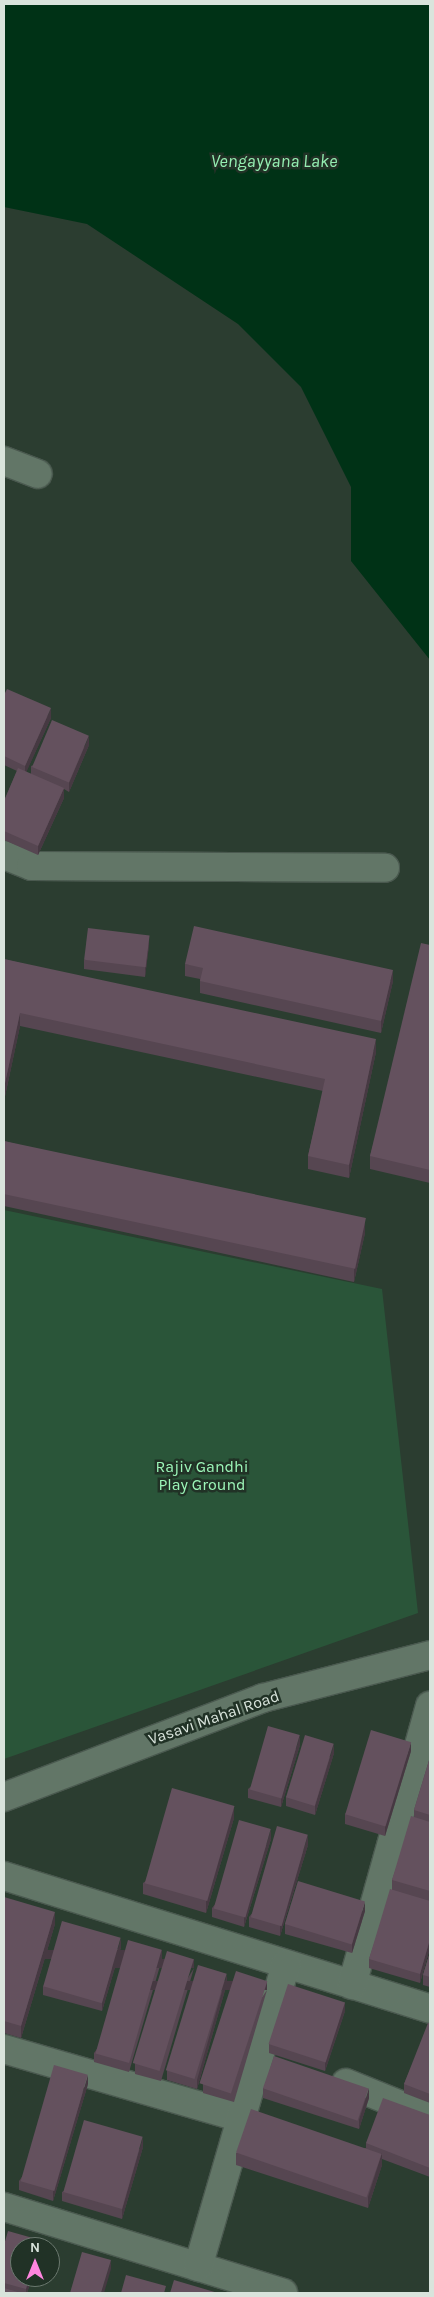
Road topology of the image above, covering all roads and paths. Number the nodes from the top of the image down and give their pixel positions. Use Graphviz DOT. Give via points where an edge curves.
graph roads {
  1 [pos="4,461"];
  2 [pos="38,474"];
  3 [pos="4,854"];
  4 [pos="384,868"];
  5 [pos="430,1655"];
  6 [pos="430,1706"];
  7 [pos="4,1797"];
  8 [pos="4,1876"];
  9 [pos="286,1965"];
  10 [pos="352,1985"];
  11 [pos="430,2009"];
  12 [pos="4,2049"];
  13 [pos="346,2083"];
  14 [pos="430,2117"];
  15 [pos="241,2118"];
  16 [pos="4,2207"];
  17 [pos="198,2267"];
  18 [pos="284,2293"];
  1 -- 2 [label="street"];
  3 -- 4 [label="street" via="31,866"];
  5 -- 7 [label="street, Vasavi Mahal Road" via="262,1698"];
  6 -- 10 [label="street"];
  8 -- 9 [label="street"];
  9 -- 10 [label="street"];
  9 -- 15 [label="street"];
  10 -- 11 [label="street"];
  12 -- 15 [label="street"];
  13 -- 14 [label="street"];
  15 -- 17 [label="street"];
  16 -- 17 [label="street"];
  17 -- 18 [label="street"];
}
